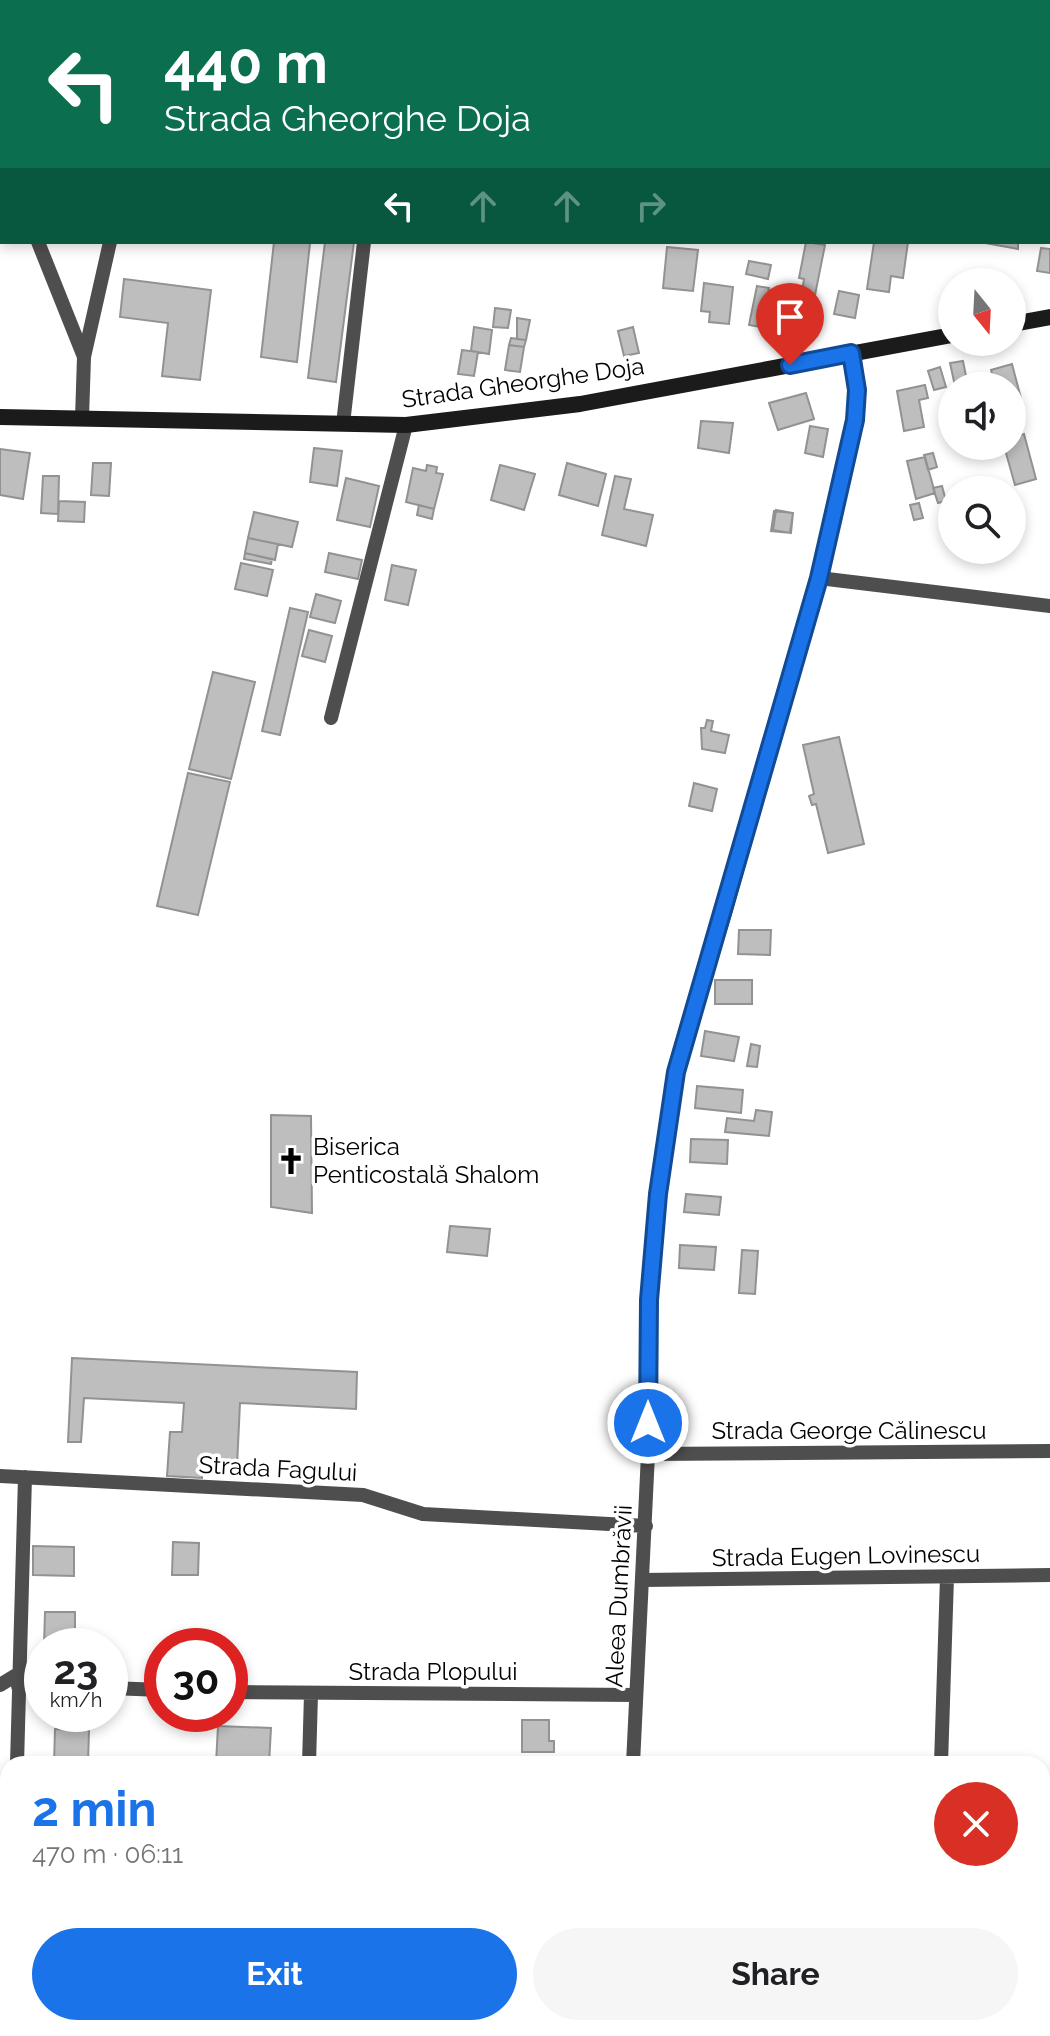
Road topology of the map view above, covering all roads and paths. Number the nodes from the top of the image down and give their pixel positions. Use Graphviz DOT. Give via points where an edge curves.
graph roads {
  1 [pos="39,244"];
  2 [pos="110,244"];
  3 [pos="364,244"];
  4 [pos="1050,317"];
  5 [pos="1026,321"];
  6 [pos="938,337"];
  7 [pos="851,353"];
  8 [pos="84,357"];
  9 [pos="0,417"];
  10 [pos="82,418"];
  11 [pos="343,424"];
  12 [pos="406,425"];
  13 [pos="819,578"];
  14 [pos="1050,606"];
  15 [pos="331,718"];
  16 [pos="1050,1451"];
  17 [pos="648,1454"];
  18 [pos="0,1476"];
  19 [pos="25,1477"];
  20 [pos="646,1526"];
  21 [pos="1050,1575"];
  22 [pos="947,1577"];
  23 [pos="643,1580"];
  24 [pos="18,1680"];
  25 [pos="24,1682"];
  26 [pos="0,1685"];
  27 [pos="248,1692"];
  28 [pos="311,1694"];
  29 [pos="636,1695"];
  30 [pos="17,1756"];
  31 [pos="309,1756"];
  32 [pos="633,1756"];
  33 [pos="941,1756"];
  1 -- 8 [label="street"];
  2 -- 8 [label="street"];
  3 -- 11 [label="street"];
  4 -- 5 [label="main road"];
  6 -- 7 [label="main road, Strada Gheorghe Doja"];
  7 -- 12 [label="main road, Strada Gheorghe Doja" via="580,404"];
  7 -- 13 [label="street, Aleea Dumbrăvii" via="855,420"];
  8 -- 10 [label="street"];
  9 -- 10 [label="main road, Strada Gheorghe Doja"];
  10 -- 11 [label="main road, Strada Gheorghe Doja"];
  11 -- 12 [label="main road, Strada Gheorghe Doja"];
  12 -- 15 [label="street"];
  13 -- 14 [label="street"];
  13 -- 17 [label="street, Aleea Dumbrăvii" via="676,1072 649,1300"];
  16 -- 17 [label="street, Strada George Călinescu"];
  17 -- 20 [label="street, Aleea Dumbrăvii"];
  18 -- 19 [label="street, Strada Fagului"];
  19 -- 20 [label="street, Strada Fagului" via="363,1495 423,1514"];
  19 -- 24 [label="street"];
  20 -- 23 [label="street, Aleea Dumbrăvii"];
  21 -- 22 [label="street, Strada Eugen Lovinescu"];
  22 -- 23 [label="street, Strada Eugen Lovinescu"];
  22 -- 33 [label="street"];
  23 -- 29 [label="street, Aleea Dumbrăvii"];
  24 -- 25 [label="street"];
  24 -- 26 [label="street"];
  24 -- 30 [label="street"];
  27 -- 28 [label="street, Strada Plopului"];
  28 -- 29 [label="street, Strada Plopului"];
  28 -- 31 [label="street"];
  29 -- 32 [label="street, Aleea Dumbrăvii"];
}
